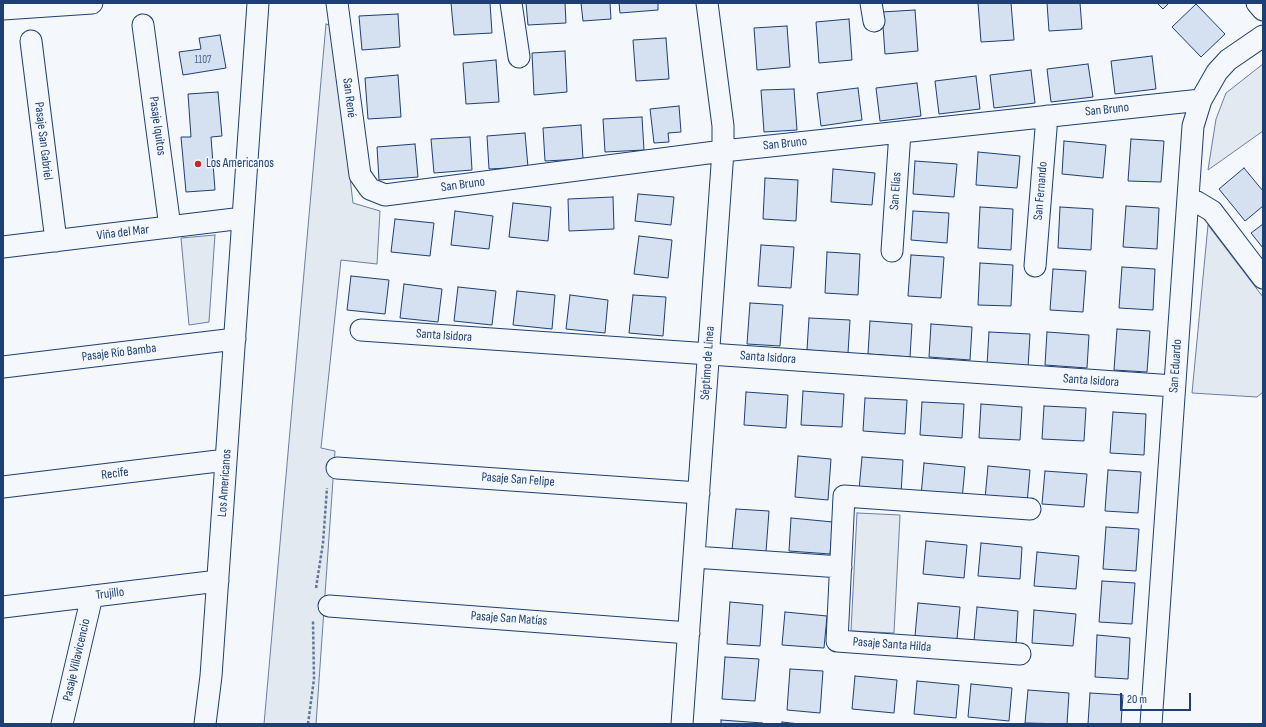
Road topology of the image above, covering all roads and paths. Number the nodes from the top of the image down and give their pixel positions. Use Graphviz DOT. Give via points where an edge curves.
graph roads {
  1 [pos="92,3"];
  2 [pos="258,3"];
  3 [pos="337,3"];
  4 [pos="511,3"];
  5 [pos="707,3"];
  6 [pos="1257,3"];
  7 [pos="3,9"];
  8 [pos="1263,10"];
  9 [pos="143,25"];
  10 [pos="1263,36"];
  11 [pos="31,41"];
  12 [pos="519,57"];
  13 [pos="1201,100"];
  14 [pos="1047,116"];
  15 [pos="900,132"];
  16 [pos="723,151"];
  17 [pos="370,189"];
  18 [pos="1188,200"];
  19 [pos="243,218"];
  20 [pos="170,227"];
  21 [pos="56,241"];
  22 [pos="3,247"];
  23 [pos="892,251"];
  24 [pos="1035,266"];
  25 [pos="1263,278"];
  26 [pos="361,330"];
  27 [pos="235,339"];
  28 [pos="709,354"];
  29 [pos="3,367"];
  30 [pos="1174,386"];
  31 [pos="226,460"];
  32 [pos="337,468"];
  33 [pos="3,487"];
  34 [pos="699,493"];
  35 [pos="1030,509"];
  36 [pos="694,557"];
  37 [pos="841,567"];
  38 [pos="218,581"];
  39 [pos="92,596"];
  40 [pos="329,606"];
  41 [pos="3,607"];
  42 [pos="689,633"];
  43 [pos="1020,654"];
  44 [pos="62,724"];
  45 [pos="205,724"];
  46 [pos="682,724"];
  47 [pos="1151,724"];
  1 -- 7 [label="street"];
  2 -- 19 [label="street, Los Americanos"];
  3 -- 17 [label="street, San René" via="358,166 364,183"];
  4 -- 12 [label="street"];
  5 -- 16 [label="street, Séptimo de Línea" via="723,126"];
  6 -- 8 [label="street"];
  9 -- 20 [label="street, Pasaje Iquitos"];
  10 -- 13 [label="street, San Eduardo" via="1228,60 1217,72"];
  11 -- 21 [label="street, Pasaje San Gabriel"];
  13 -- 14 [label="street, San Bruno"];
  13 -- 18 [label="street, San Eduardo" via="1193,126"];
  14 -- 15 [label="street, San Bruno"];
  14 -- 24 [label="street, San Fernando"];
  15 -- 16 [label="street, San Bruno"];
  15 -- 23 [label="street, San Elías"];
  16 -- 17 [label="street, San Bruno" via="393,195"];
  16 -- 28 [label="street, Séptimo de Línea"];
  18 -- 25 [label="street" via="1212,210"];
  18 -- 30 [label="street, San Eduardo"];
  19 -- 20 [label="street, Viña del Mar"];
  19 -- 27 [label="street, Los Americanos"];
  20 -- 21 [label="street, Viña del Mar"];
  21 -- 22 [label="street, Viña del Mar"];
  26 -- 28 [label="street, Santa Isidora"];
  27 -- 29 [label="street, Pasaje Río Bamba"];
  27 -- 31 [label="street, Los Americanos"];
  28 -- 30 [label="street, Santa Isidora"];
  28 -- 34 [label="street, Séptimo de Línea"];
  30 -- 47 [label="street, San Eduardo"];
  31 -- 33 [label="street, Recife"];
  31 -- 38 [label="street, Los Americanos"];
  32 -- 34 [label="street, Pasaje San Felipe"];
  34 -- 36 [label="street, Séptimo de Línea"];
  35 -- 37 [label="street, Pasaje Santa Hilda" via="844,496"];
  36 -- 37 [label="street"];
  36 -- 42 [label="street, Séptimo de Línea"];
  37 -- 43 [label="street, Pasaje Santa Hilda" via="837,641"];
  38 -- 39 [label="street, Trujillo"];
  38 -- 45 [label="street, Los Americanos"];
  39 -- 41 [label="street, Trujillo"];
  39 -- 44 [label="street, Pasaje Villavicencio"];
  40 -- 42 [label="street, Pasaje San Matías"];
  42 -- 46 [label="street, Séptimo de Línea"];
}
